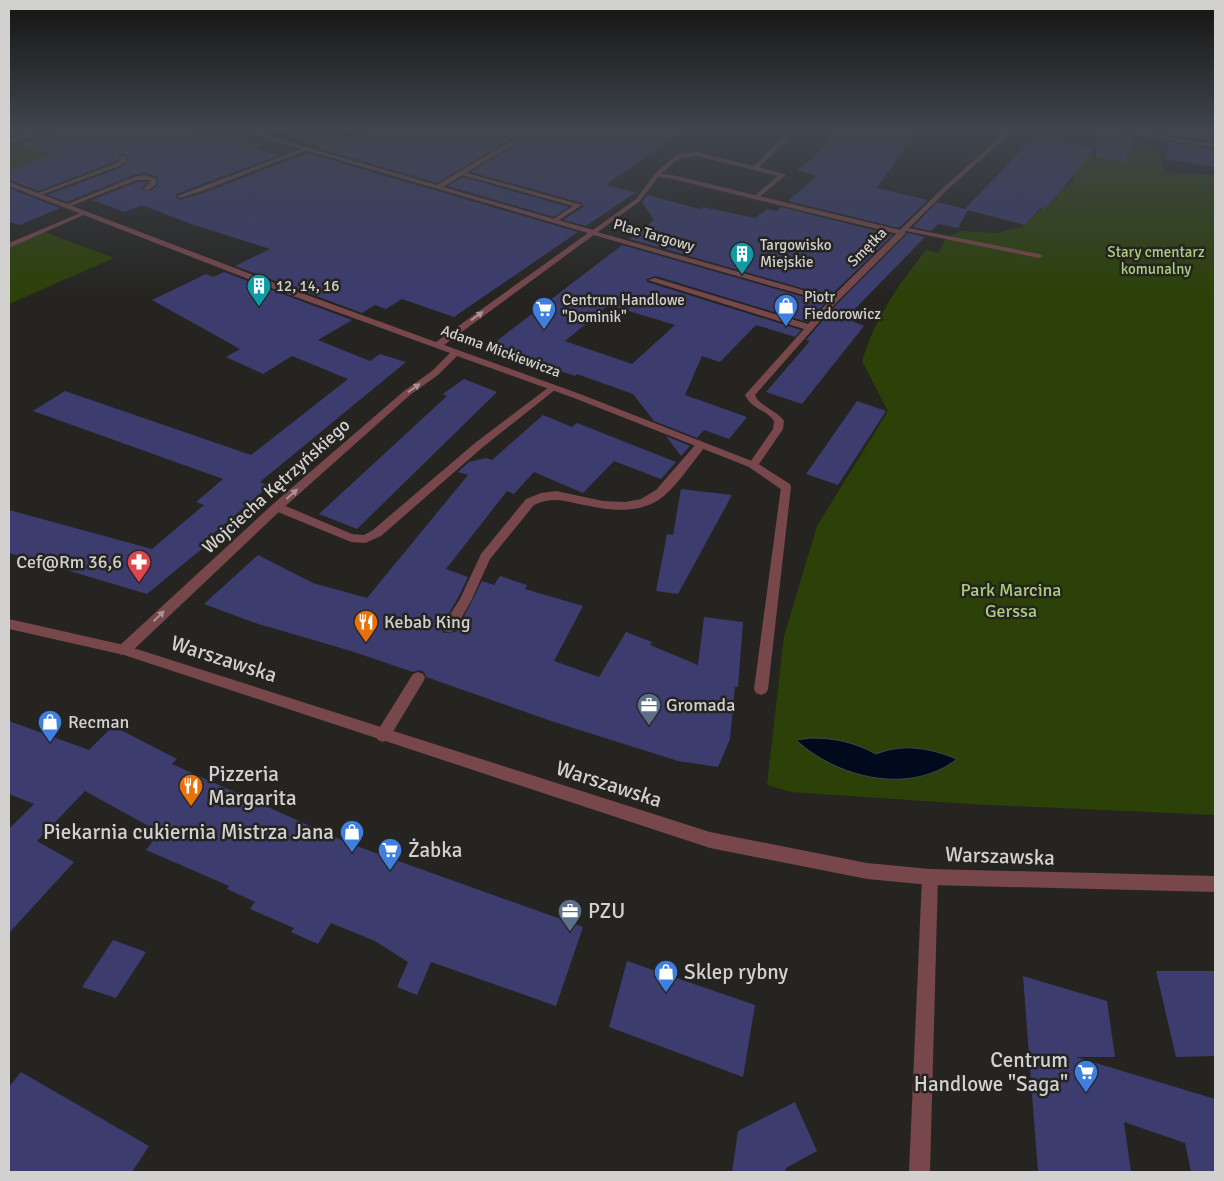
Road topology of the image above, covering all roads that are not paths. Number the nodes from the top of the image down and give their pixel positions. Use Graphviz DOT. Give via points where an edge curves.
graph roads {
  1 [pos="12,185"];
  2 [pos="63,185"];
  3 [pos="118,185"];
  4 [pos="152,185"];
  5 [pos="213,185"];
  6 [pos="431,185"];
  7 [pos="441,185"];
  8 [pos="506,185"];
  9 [pos="649,185"];
  10 [pos="706,185"];
  11 [pos="771,185"];
  12 [pos="949,185"];
  13 [pos="438,187"];
  14 [pos="147,189"];
  15 [pos="36,195"];
  16 [pos="180,196"];
  17 [pos="756,197"];
  18 [pos="66,206"];
  19 [pos="85,213"];
  20 [pos="554,221"];
  21 [pos="904,231"];
  22 [pos="593,232"];
  23 [pos="9,246"];
  24 [pos="1039,256"];
  25 [pos="652,280"];
  26 [pos="833,301"];
  27 [pos="808,327"];
  28 [pos="438,345"];
  29 [pos="456,352"];
  30 [pos="553,387"];
  31 [pos="700,446"];
  32 [pos="752,465"];
  33 [pos="277,507"];
  34 [pos="9,624"];
  35 [pos="449,627"];
  36 [pos="124,650"];
  37 [pos="418,678"];
  38 [pos="761,690"];
  39 [pos="383,735"];
  40 [pos="930,876"];
  41 [pos="1215,884"];
  42 [pos="919,1172"];
  1 -- 15 [label="street, Adama Mickiewicza"];
  2 -- 15 [label="street"];
  3 -- 18 [label="street"];
  4 -- 14 [label="street"];
  5 -- 16 [label="street"];
  6 -- 13 [label="street"];
  7 -- 13 [label="street"];
  8 -- 20 [label="street" via="579,205"];
  9 -- 22 [label="street, Plac Targowy" via="638,200"];
  10 -- 17 [label="street"];
  11 -- 17 [label="street, Plac Targowy"];
  12 -- 21 [label="street, Smętka"];
  13 -- 20 [label="street"];
  15 -- 18 [label="street, Adama Mickiewicza"];
  17 -- 21 [label="street"];
  18 -- 19 [label="street, Adama Mickiewicza"];
  19 -- 23 [label="street"];
  19 -- 28 [label="street, Adama Mickiewicza"];
  20 -- 22 [label="street"];
  21 -- 24 [label="street"];
  21 -- 26 [label="street, Smętka"];
  22 -- 26 [label="street, Plac Targowy"];
  28 -- 22 [label="street, one-way"];
  25 -- 27 [label="street"];
  26 -- 27 [label="street, Smętka"];
  27 -- 32 [label="street, Smętka" via="750,395 753,402 779,421 778,429"];
  28 -- 29 [label="street, Adama Mickiewicza"];
  29 -- 30 [label="street, Adama Mickiewicza"];
  33 -- 29 [label="street, Wojciecha Kętrzyńskiego, one-way"];
  30 -- 31 [label="street, Adama Mickiewicza"];
  30 -- 33 [label="street" via="479,445 377,533 365,539 351,538"];
  31 -- 32 [label="street, Adama Mickiewicza"];
  31 -- 35 [label="street" via="660,493 644,502 625,506 603,505 556,495 530,502 485,558"];
  32 -- 38 [label="street, Adama Mickiewicza" via="786,487"];
  36 -- 33 [label="street, Wojciecha Kętrzyńskiego, one-way"];
  34 -- 36 [label="street, Warszawska"];
  36 -- 39 [label="street, Warszawska"];
  37 -- 39 [label="street"];
  39 -- 40 [label="street, Warszawska" via="710,840 867,871"];
  40 -- 41 [label="street, Warszawska"];
  40 -- 42 [label="street"];
}
